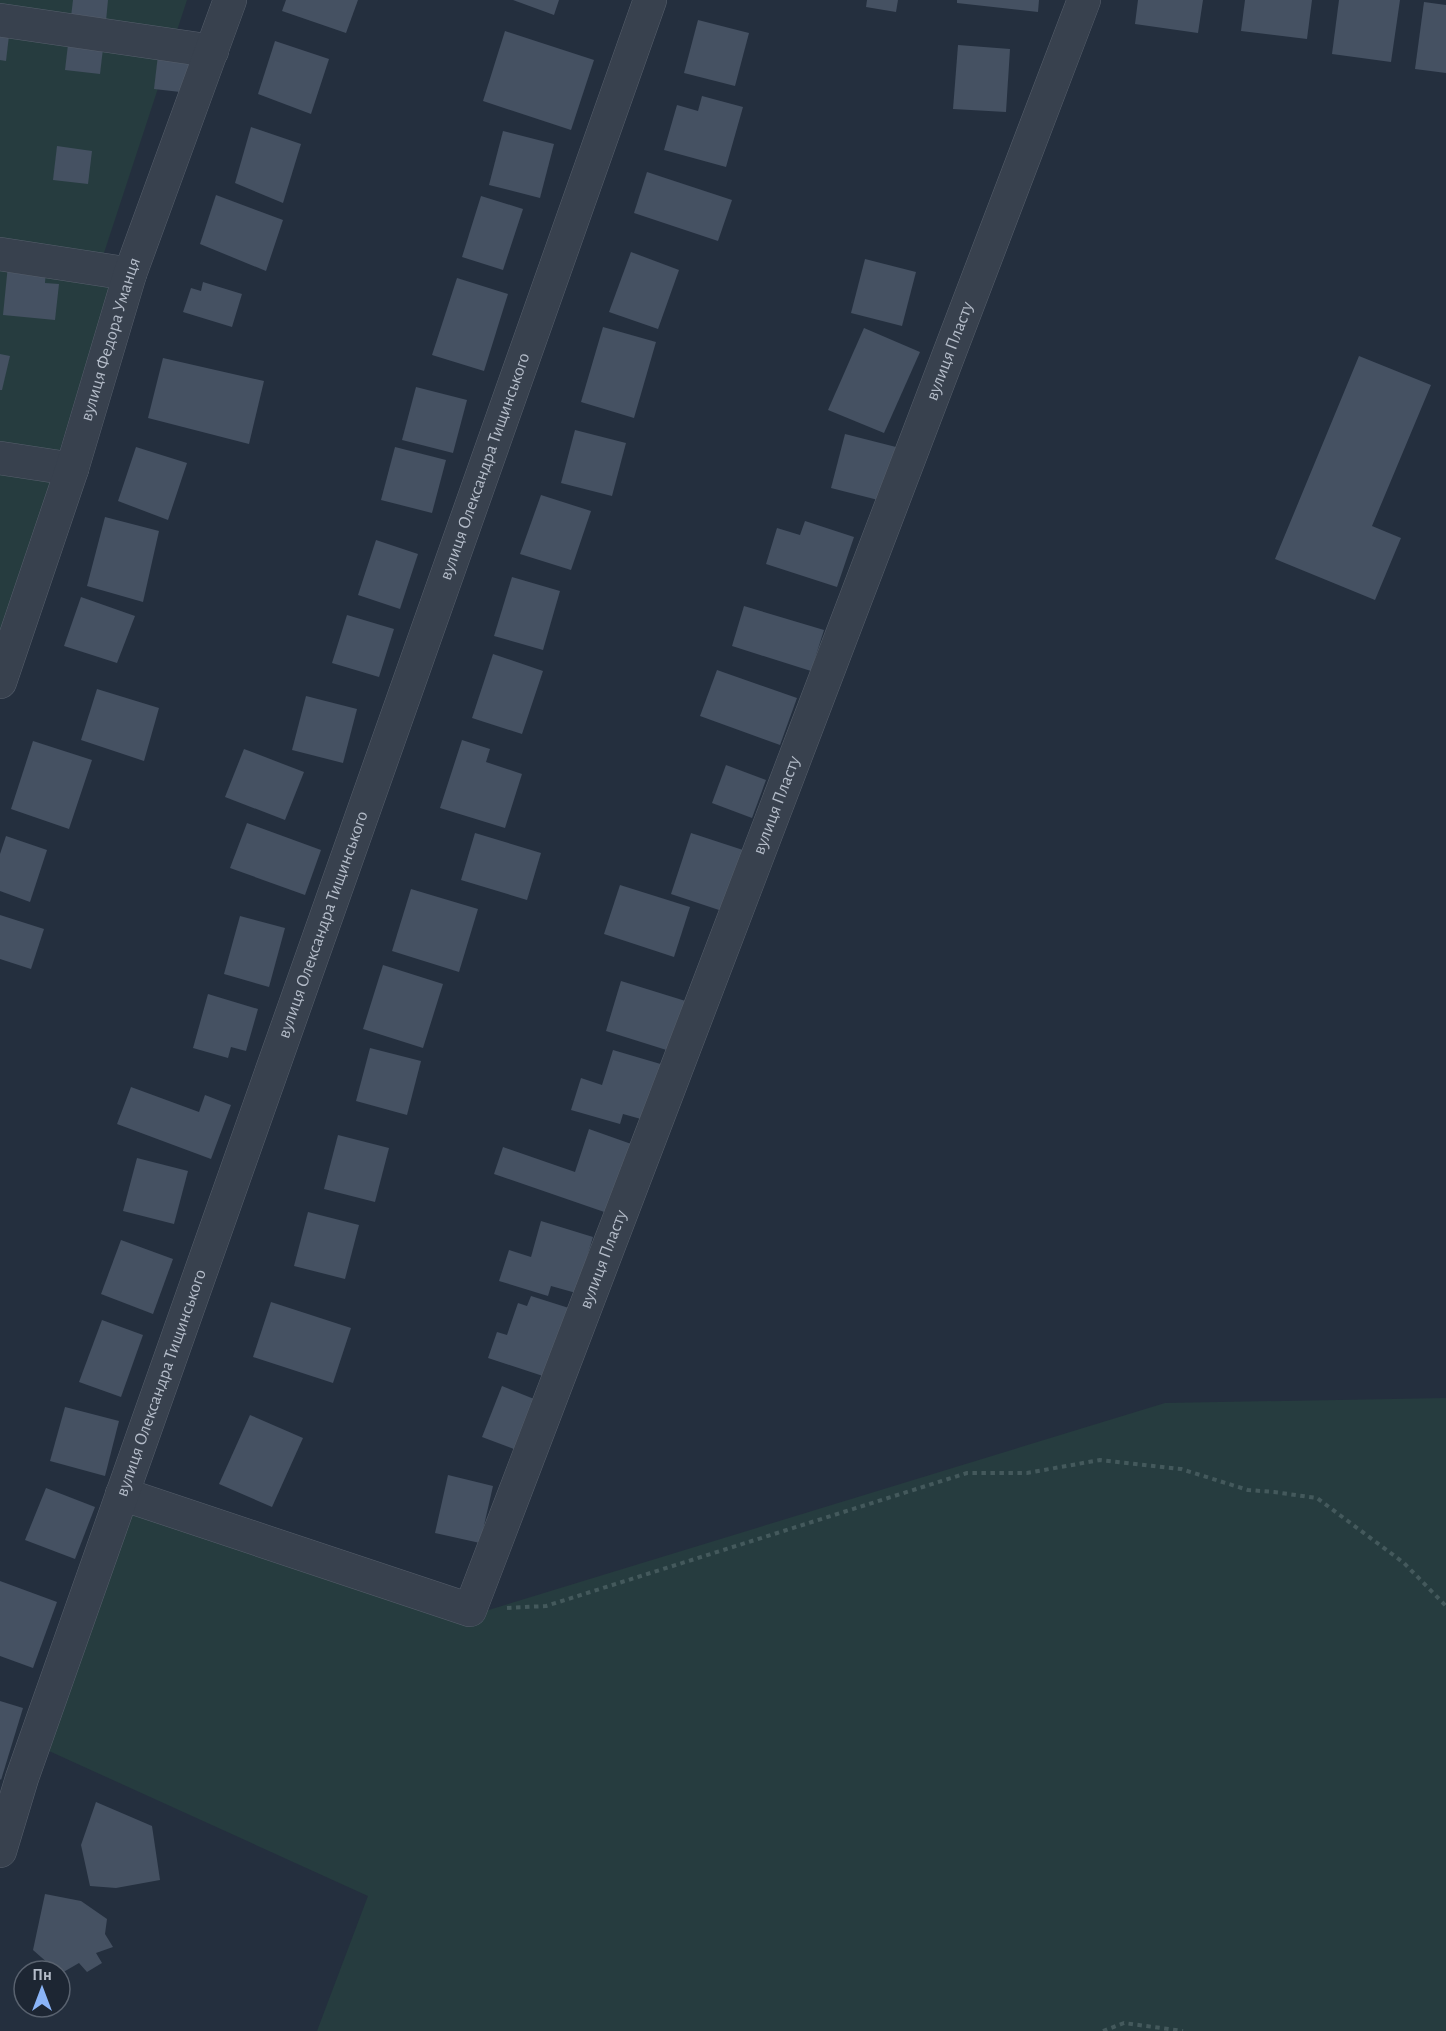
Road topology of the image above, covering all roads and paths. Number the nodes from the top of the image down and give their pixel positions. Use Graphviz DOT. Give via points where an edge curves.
graph roads {
  1 [pos="230,0"];
  2 [pos="650,0"];
  3 [pos="1084,0"];
  4 [pos="0,20"];
  5 [pos="212,51"];
  6 [pos="0,254"];
  7 [pos="130,274"];
  8 [pos="0,458"];
  9 [pos="72,469"];
  10 [pos="0,680"];
  11 [pos="122,1494"];
  12 [pos="1446,1606"];
  13 [pos="470,1610"];
  14 [pos="0,1851"];
  15 [pos="1103,2031"];
  16 [pos="1183,2031"];
  1 -- 5 [label="street, вулиця Федора Уманця"];
  2 -- 11 [label="street, вулиця Олександра Тищинського"];
  3 -- 13 [label="street, вулиця Пласту"];
  4 -- 5 [label="street"];
  5 -- 7 [label="street, вулиця Федора Уманця"];
  6 -- 7 [label="street"];
  7 -- 9 [label="street, вулиця Федора Уманця"];
  8 -- 9 [label="street"];
  9 -- 10 [label="street, вулиця Федора Уманця"];
  11 -- 13 [label="street"];
  11 -- 14 [label="street, вулиця Олександра Тищинського"];
  12 -- 13 [label="path" via="1404,1563 1317,1498 1248,1490 1181,1469 1100,1460 1027,1473 967,1473 546,1606"];
  15 -- 16 [label="path" via="1124,2022"];
}
